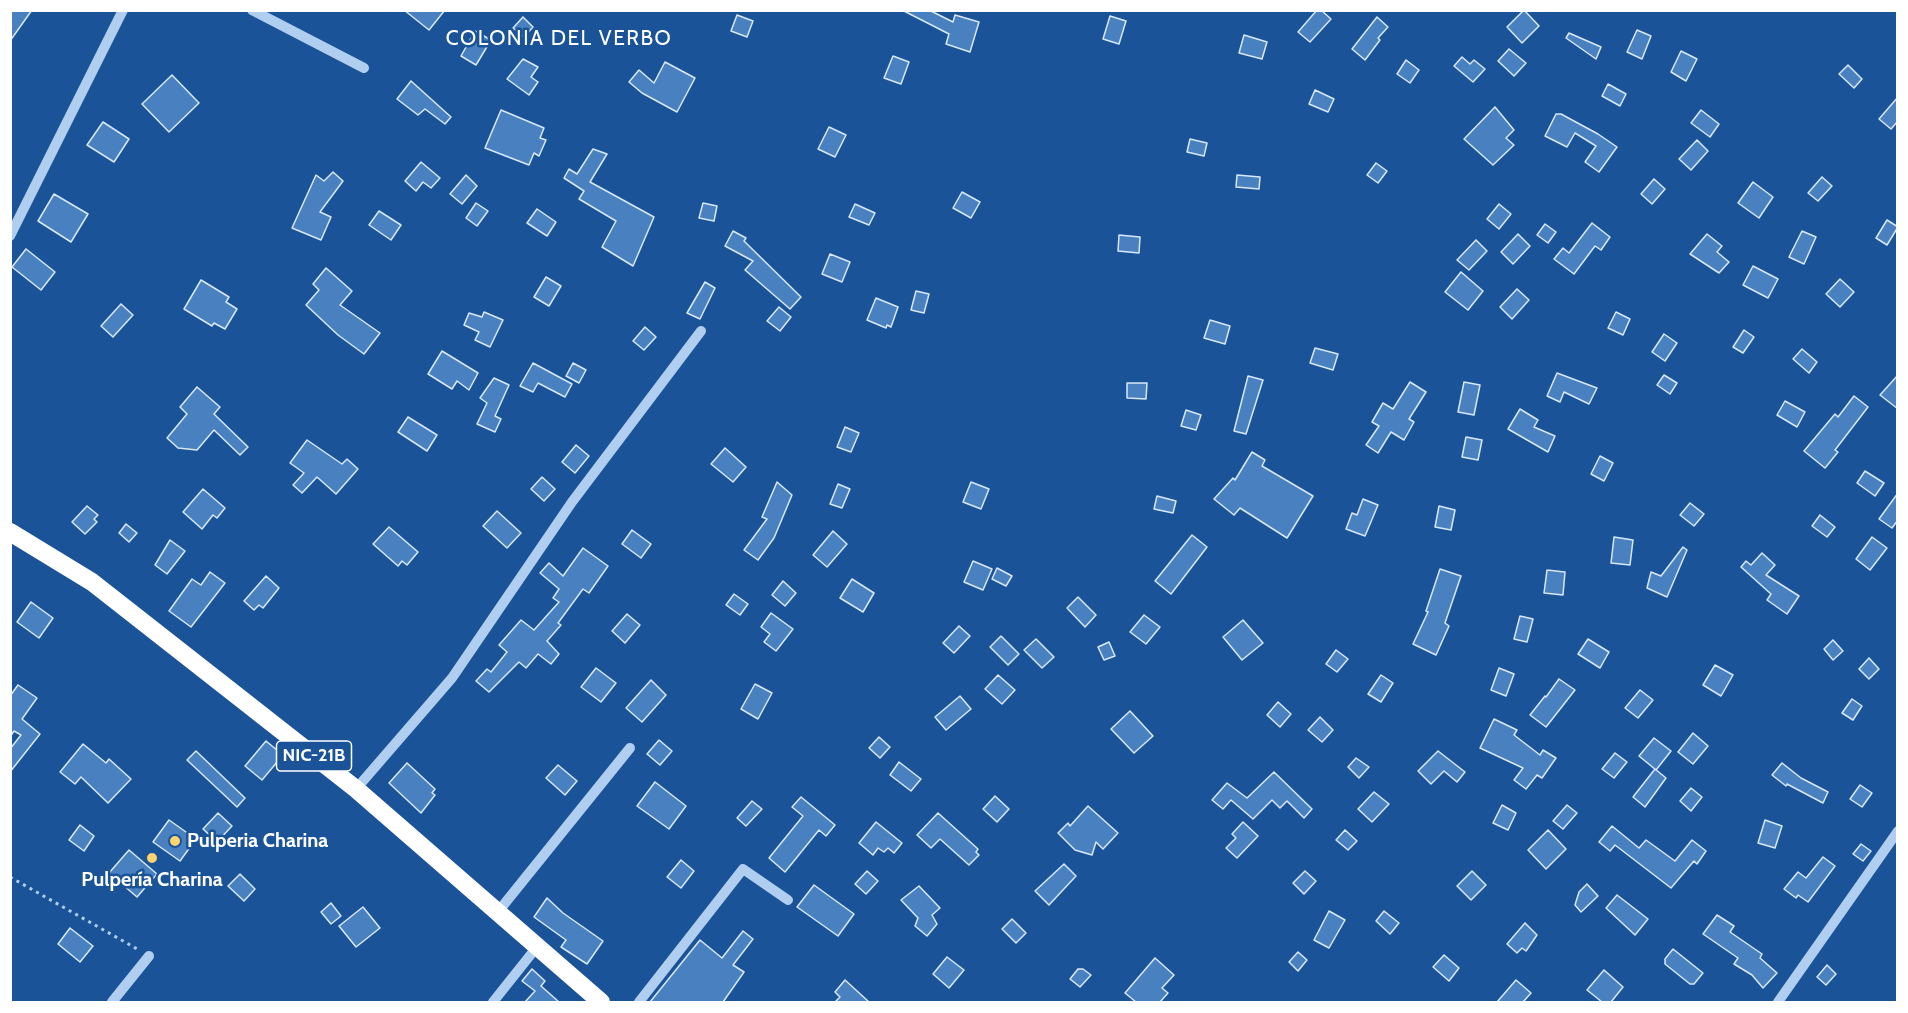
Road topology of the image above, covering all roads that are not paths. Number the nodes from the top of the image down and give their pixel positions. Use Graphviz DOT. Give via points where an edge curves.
graph roads {
  1 [pos="123,10"];
  2 [pos="252,10"];
  3 [pos="364,68"];
  4 [pos="10,236"];
  5 [pos="701,331"];
  6 [pos="10,532"];
  7 [pos="630,748"];
  8 [pos="356,789"];
  9 [pos="1898,831"];
  10 [pos="788,900"];
  11 [pos="496,913"];
  12 [pos="536,948"];
  13 [pos="149,956"];
  14 [pos="112,1002"];
  15 [pos="493,1002"];
  16 [pos="601,1002"];
  17 [pos="639,1002"];
  18 [pos="1778,1002"];
  1 -- 4 [label="street"];
  2 -- 3 [label="street"];
  5 -- 8 [label="street" via="572,502 452,678"];
  6 -- 8 [label="highway, NIC-21B" via="93,582"];
  7 -- 11 [label="street"];
  8 -- 11 [label="highway, NIC-21B"];
  9 -- 18 [label="street"];
  10 -- 17 [label="street" via="744,869"];
  11 -- 12 [label="highway, NIC-21B"];
  12 -- 15 [label="street"];
  12 -- 16 [label="highway, NIC-21B"];
  13 -- 14 [label="street"];
}
